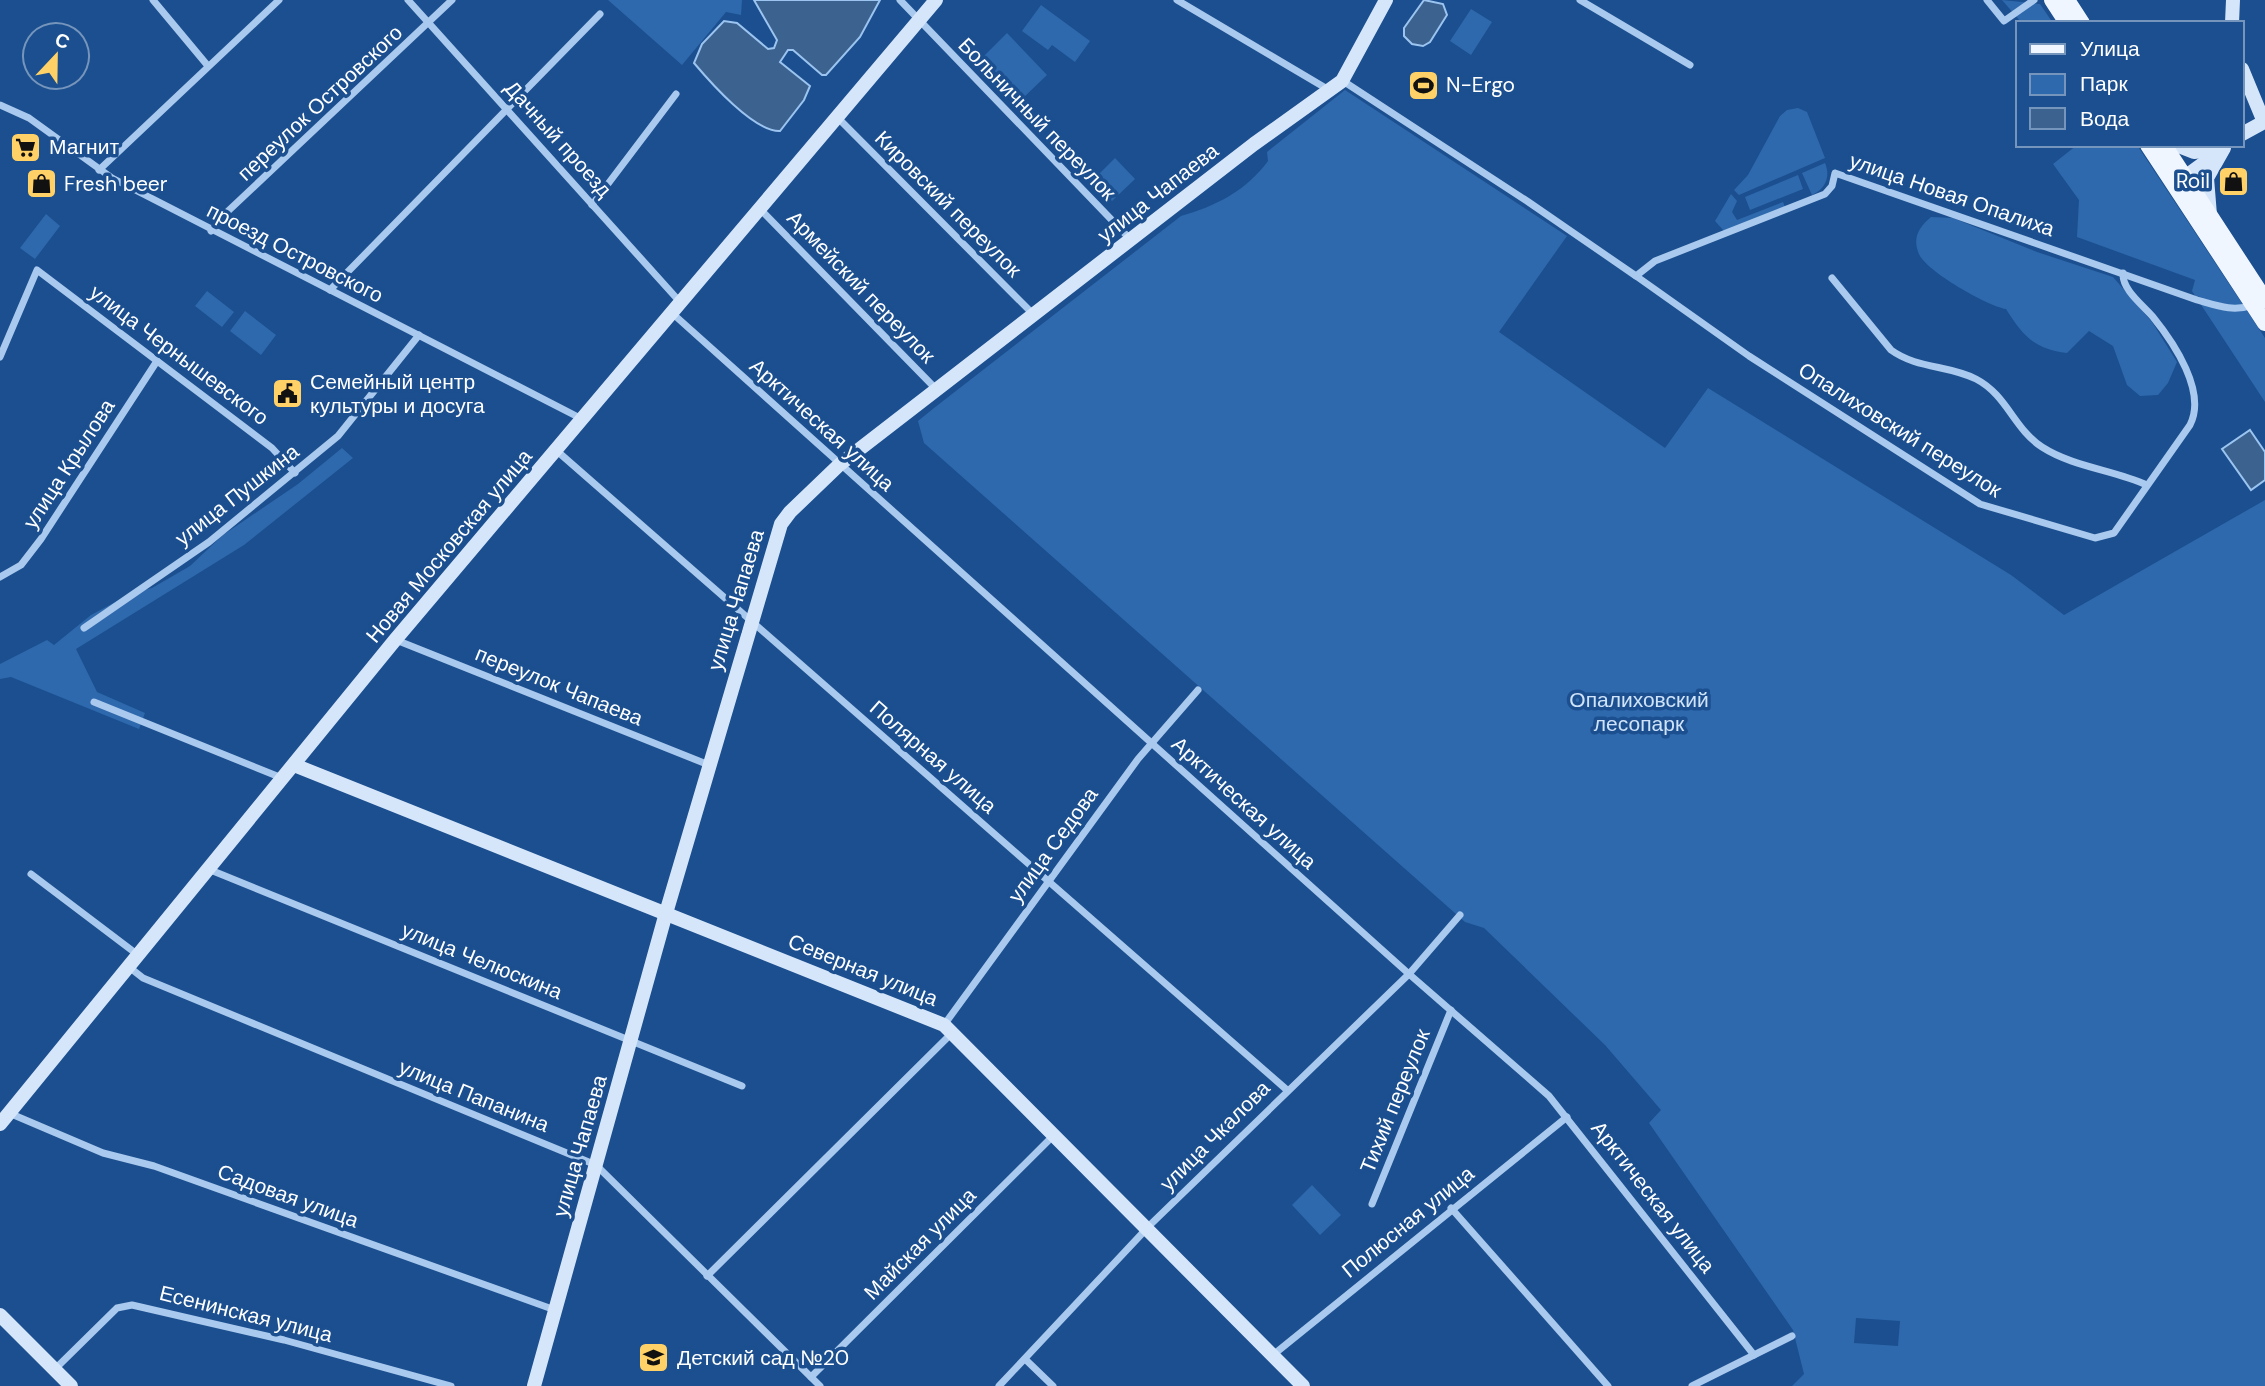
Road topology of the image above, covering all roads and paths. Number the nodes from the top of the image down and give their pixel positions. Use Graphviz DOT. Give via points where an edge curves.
graph roads {
  1 [pos="153,0"];
  2 [pos="279,0"];
  3 [pos="408,0"];
  4 [pos="452,0"];
  5 [pos="900,0"];
  6 [pos="936,0"];
  7 [pos="1177,0"];
  8 [pos="1580,0"];
  9 [pos="1987,0"];
  10 [pos="2034,0"];
  11 [pos="2052,0"];
  12 [pos="2067,0"];
  13 [pos="2233,0"];
  14 [pos="1381,2"];
  15 [pos="600,14"];
  16 [pos="2066,21"];
  17 [pos="2081,21"];
  18 [pos="2232,21"];
  19 [pos="918,22"];
  20 [pos="430,23"];
  21 [pos="1690,65"];
  22 [pos="208,66"];
  23 [pos="2244,74"];
  24 [pos="1342,81"];
  25 [pos="1329,90"];
  26 [pos="676,94"];
  27 [pos="0,105"];
  28 [pos="508,109"];
  29 [pos="837,117"];
  30 [pos="2264,122"];
  31 [pos="2244,133"];
  32 [pos="2149,147"];
  33 [pos="2165,147"];
  34 [pos="2183,147"];
  35 [pos="2225,147"];
  36 [pos="99,170"];
  37 [pos="2179,181"];
  38 [pos="592,205"];
  39 [pos="760,209"];
  40 [pos="2211,216"];
  41 [pos="211,231"];
  42 [pos="1132,241"];
  43 [pos="2123,273"];
  44 [pos="1636,276"];
  45 [pos="1832,278"];
  46 [pos="330,290"];
  47 [pos="2260,302"];
  48 [pos="676,308"];
  49 [pos="1035,316"];
  50 [pos="2265,323"];
  51 [pos="419,335"];
  52 [pos="0,358"];
  53 [pos="157,361"];
  54 [pos="937,390"];
  55 [pos="583,420"];
  56 [pos="557,451"];
  57 [pos="839,465"];
  58 [pos="295,473"];
  59 [pos="2147,485"];
  60 [pos="0,577"];
  61 [pos="750,622"];
  62 [pos="84,628"];
  63 [pos="395,640"];
  64 [pos="1198,691"];
  65 [pos="94,702"];
  66 [pos="1152,743"];
  67 [pos="294,765"];
  68 [pos="709,765"];
  69 [pos="282,778"];
  70 [pos="208,869"];
  71 [pos="31,874"];
  72 [pos="1049,881"];
  73 [pos="666,913"];
  74 [pos="1460,915"];
  75 [pos="134,961"];
  76 [pos="1409,974"];
  77 [pos="1451,1010"];
  78 [pos="948,1029"];
  79 [pos="631,1041"];
  80 [pos="742,1086"];
  81 [pos="1287,1090"];
  82 [pos="1567,1117"];
  83 [pos="5,1119"];
  84 [pos="1053,1136"];
  85 [pos="596,1165"];
  86 [pos="1373,1204"];
  87 [pos="1451,1208"];
  88 [pos="1145,1230"];
  89 [pos="707,1276"];
  90 [pos="556,1311"];
  91 [pos="0,1315"];
  92 [pos="1792,1336"];
  93 [pos="1272,1355"];
  94 [pos="1754,1355"];
  95 [pos="1026,1359"];
  96 [pos="55,1370"];
  97 [pos="811,1377"];
  98 [pos="71,1386"];
  99 [pos="451,1386"];
  100 [pos="534,1386"];
  101 [pos="820,1386"];
  102 [pos="999,1386"];
  103 [pos="1053,1386"];
  104 [pos="1303,1386"];
  105 [pos="1608,1386"];
  106 [pos="1692,1386"];
  1 -- 22 [label="street"];
  2 -- 22 [label="street"];
  3 -- 20 [label="street, Дачный проезд"];
  4 -- 20 [label="street, переулок Островского"];
  5 -- 19 [label="street, Больничный переулок"];
  6 -- 19 [label="street, Новая Московская улица"];
  7 -- 25 [label="street"];
  8 -- 21 [label="street"];
  9 -- 10 [label="street" via="2004,21"];
  11 -- 16 [label="main road"];
  12 -- 17 [label="main road"];
  13 -- 18 [label="street"];
  14 -- 24 [label="street, улица Чапаева"];
  15 -- 28 [label="street"];
  19 -- 29 [label="street, Новая Московская улица"];
  19 -- 42 [label="street, Больничный переулок"];
  20 -- 28 [label="street, Дачный проезд"];
  20 -- 41 [label="street, переулок Островского"];
  22 -- 36 [label="street"];
  23 -- 30 [label="street"];
  24 -- 25 [label="street, улица Чапаева"];
  24 -- 44 [label="street"];
  25 -- 42 [label="street, улица Чапаева"];
  26 -- 38 [label="street"];
  27 -- 36 [label="street, проезд Островского" via="29,118"];
  28 -- 38 [label="street, Дачный проезд"];
  28 -- 46 [label="street"];
  29 -- 39 [label="street, Новая Московская улица"];
  29 -- 49 [label="street, Кировский переулок"];
  30 -- 31 [label="street"];
  32 -- 37 [label="main road"];
  33 -- 37 [label="main road"];
  34 -- 35 [label="street" via="2204,153"];
  35 -- 37 [label="street"];
  35 -- 40 [label="street" via="2207,178"];
  36 -- 41 [label="street, проезд Островского"];
  37 -- 40 [label="main road"];
  37 -- 47 [label="main road"];
  38 -- 48 [label="street, Дачный проезд"];
  39 -- 48 [label="street, Новая Московская улица"];
  39 -- 54 [label="street, Армейский переулок"];
  40 -- 47 [label="main road"];
  41 -- 46 [label="street, проезд Островского"];
  42 -- 49 [label="street, улица Чапаева"];
  43 -- 44 [label="street, улица Новая Опалиха" via="1835,173 1825,194 1655,261"];
  43 -- 47 [label="street, улица Новая Опалиха" via="2228,309 2241,310"];
  43 -- 59 [label="street, Опалиховский переулок" via="2127,288 2171,344 2195,393 2190,425"];
  44 -- 59 [label="street, Опалиховский переулок" via="1749,356 1990,509 2085,536 2105,537 2114,533"];
  45 -- 59 [label="street" via="1891,350 1915,363 1962,373 1994,390 2030,437 2060,457"];
  46 -- 51 [label="street, проезд Островского"];
  47 -- 50 [label="main road"];
  48 -- 55 [label="street, Новая Московская улица"];
  48 -- 57 [label="street, Арктическая улица"];
  49 -- 54 [label="street, улица Чапаева"];
  51 -- 55 [label="street, проезд Островского"];
  51 -- 58 [label="street, улица Пушкина" via="338,436"];
  52 -- 53 [label="street, улица Чернышевского" via="37,270"];
  53 -- 58 [label="street, улица Чернышевского" via="272,447"];
  53 -- 60 [label="street, улица Крылова" via="41,539 21,565"];
  54 -- 57 [label="street, улица Чапаева"];
  55 -- 56 [label="street, Новая Московская улица"];
  56 -- 61 [label="street, Полярная улица"];
  56 -- 63 [label="street, Новая Московская улица"];
  57 -- 61 [label="street, улица Чапаева" via="781,524"];
  57 -- 66 [label="street, Арктическая улица"];
  58 -- 62 [label="street, улица Пушкина" via="209,542"];
  61 -- 68 [label="street, улица Чапаева"];
  61 -- 72 [label="street, Полярная улица"];
  63 -- 67 [label="street, Новая Московская улица"];
  63 -- 68 [label="street, переулок Чапаева"];
  64 -- 66 [label="street, улица Седова"];
  65 -- 69 [label="street"];
  66 -- 72 [label="street, улица Седова"];
  66 -- 76 [label="street, Арктическая улица"];
  67 -- 69 [label="street, Новая Московская улица"];
  67 -- 73 [label="street, Северная улица"];
  68 -- 73 [label="street, улица Чапаева"];
  69 -- 70 [label="street, Новая Московская улица"];
  70 -- 75 [label="street, Новая Московская улица"];
  70 -- 79 [label="street, улица Челюскина"];
  71 -- 75 [label="street, улица Папанина"];
  72 -- 78 [label="street, улица Седова"];
  72 -- 81 [label="street, Полярная улица"];
  73 -- 78 [label="street, Северная улица"];
  73 -- 79 [label="street, улица Чапаева"];
  74 -- 76 [label="street, улица Чкалова"];
  75 -- 83 [label="street, Новая Московская улица"];
  75 -- 85 [label="street, улица Папанина" via="143,978"];
  76 -- 77 [label="street, Арктическая улица"];
  76 -- 81 [label="street, улица Чкалова"];
  77 -- 82 [label="street, Арктическая улица"];
  77 -- 86 [label="street, Тихий переулок"];
  78 -- 84 [label="street, Северная улица"];
  78 -- 89 [label="street, улица Седова"];
  79 -- 80 [label="street, улица Челюскина"];
  79 -- 85 [label="street, улица Чапаева"];
  81 -- 88 [label="street, улица Чкалова"];
  82 -- 87 [label="street, Полюсная улица"];
  82 -- 94 [label="street, Арктическая улица"];
  83 -- 90 [label="street, Садовая улица" via="154,1166"];
  84 -- 88 [label="street, Северная улица"];
  84 -- 97 [label="street, Майская улица"];
  85 -- 89 [label="street, улица Папанина"];
  85 -- 90 [label="street, улица Чапаева"];
  87 -- 93 [label="street, Полюсная улица"];
  87 -- 105 [label="street"];
  88 -- 93 [label="street, Северная улица"];
  88 -- 95 [label="street, улица Чкалова"];
  89 -- 97 [label="street, улица Папанина"];
  90 -- 100 [label="street, улица Чапаева"];
  91 -- 96 [label="street"];
  92 -- 94 [label="street"];
  93 -- 104 [label="street, Северная улица"];
  94 -- 106 [label="street"];
  95 -- 102 [label="street, улица Чкалова"];
  95 -- 103 [label="street"];
  96 -- 98 [label="street"];
  96 -- 99 [label="street, Есенинская улица" via="117,1308 132,1304"];
  97 -- 101 [label="street, улица Папанина"];
}
